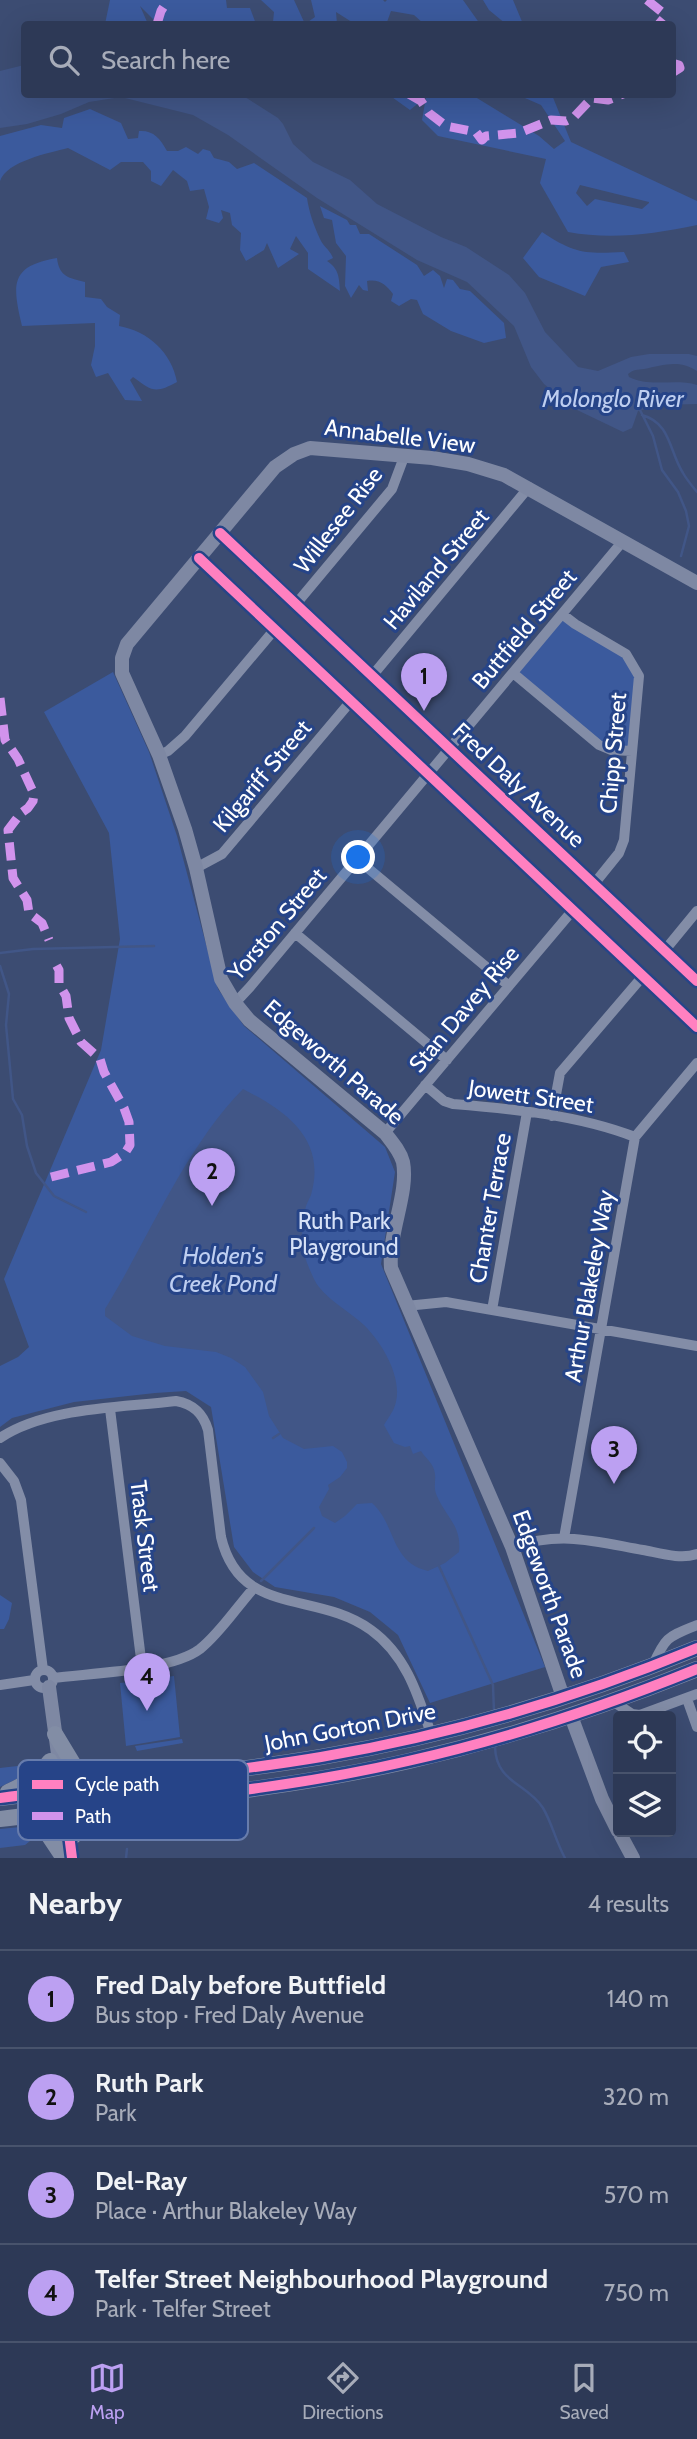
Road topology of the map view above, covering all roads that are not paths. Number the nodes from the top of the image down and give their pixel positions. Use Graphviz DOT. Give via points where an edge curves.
graph roads {
  1 [pos="404,457"];
  2 [pos="529,487"];
  3 [pos="220,533"];
  4 [pos="623,541"];
  5 [pos="199,558"];
  6 [pos="697,583"];
  7 [pos="296,604"];
  8 [pos="562,614"];
  9 [pos="275,629"];
  10 [pos="513,673"];
  11 [pos="372,676"];
  12 [pos="351,701"];
  13 [pos="450,748"];
  14 [pos="632,751"];
  15 [pos="159,755"];
  16 [pos="428,774"];
  17 [pos="357,859"];
  18 [pos="196,868"];
  19 [pos="594,884"];
  20 [pos="573,910"];
  21 [pos="697,911"];
  22 [pos="295,933"];
  23 [pos="664,950"];
  24 [pos="643,976"];
  25 [pos="697,981"];
  26 [pos="509,986"];
  27 [pos="235,1003"];
  28 [pos="697,1027"];
  29 [pos="447,1060"];
  30 [pos="697,1063"];
  31 [pos="425,1085"];
  32 [pos="527,1112"];
  33 [pos="552,1116"];
  34 [pos="385,1133"];
  35 [pos="635,1137"];
  36 [pos="406,1306"];
  37 [pos="492,1310"];
  38 [pos="601,1329"];
  39 [pos="696,1343"];
  40 [pos="110,1409"];
  41 [pos="0,1438"];
  42 [pos="0,1463"];
  43 [pos="564,1538"];
  44 [pos="512,1547"];
  45 [pos="697,1554"];
  46 [pos="253,1589"];
  47 [pos="697,1625"];
  48 [pos="697,1648"];
  49 [pos="652,1665"];
  50 [pos="142,1667"];
  51 [pos="697,1670"];
  52 [pos="44,1683"];
  53 [pos="0,1685"];
  54 [pos="563,1697"];
  55 [pos="692,1697"];
  56 [pos="614,1702"];
  57 [pos="571,1716"];
  58 [pos="697,1727"];
  59 [pos="55,1734"];
  60 [pos="431,1734"];
  61 [pos="50,1760"];
  62 [pos="56,1760"];
  63 [pos="70,1760"];
  64 [pos="248,1768"];
  65 [pos="18,1788"];
  66 [pos="248,1788"];
  67 [pos="18,1796"];
  68 [pos="0,1798"];
  69 [pos="18,1817"];
  70 [pos="0,1819"];
  71 [pos="613,1821"];
  72 [pos="621,1837"];
  73 [pos="52,1840"];
  74 [pos="65,1857"];
  75 [pos="633,1858"];
  1 -- 2 [label="street, Annabelle View" via="468,464"];
  1 -- 3 [label="street, Annabelle View" via="310,449 294,454 275,467"];
  1 -- 7 [label="street, Willesee Rise" via="392,489"];
  2 -- 4 [label="street, Annabelle View"];
  2 -- 11 [label="street, Haviland Street"];
  3 -- 5 [label="street, Annabelle View"];
  3 -- 7 [label="street, Fred Daly Avenue"];
  4 -- 6 [label="street, Annabelle View"];
  4 -- 8 [label="street, Buttfield Street"];
  5 -- 9 [label="street"];
  5 -- 15 [label="street, Edgeworth Parade" via="127,644 122,658 122,674"];
  7 -- 11 [label="street, Fred Daly Avenue"];
  8 -- 10 [label="street, Buttfield Street"];
  8 -- 14 [label="street, Chipp Street" via="626,654 639,676"];
  9 -- 12 [label="street"];
  9 -- 15 [label="street" via="185,736"];
  10 -- 13 [label="street, Buttfield Street"];
  10 -- 14 [label="street" via="599,745"];
  11 -- 13 [label="street, Fred Daly Avenue"];
  12 -- 16 [label="street"];
  12 -- 18 [label="street, Kilgariff Street" via="222,854"];
  13 -- 16 [label="street, Buttfield Street"];
  13 -- 19 [label="street, Fred Daly Avenue"];
  14 -- 19 [label="street, Chipp Street" via="624,840"];
  15 -- 18 [label="street, Edgeworth Parade"];
  16 -- 17 [label="street, Yorston Street"];
  16 -- 20 [label="street"];
  17 -- 22 [label="street, Yorston Street"];
  17 -- 26 [label="street"];
  18 -- 27 [label="street, Edgeworth Parade" via="221,979"];
  19 -- 23 [label="street, Fred Daly Avenue"];
  20 -- 24 [label="street"];
  20 -- 26 [label="street, Stan Davey Rise"];
  21 -- 23 [label="street"];
  22 -- 27 [label="street, Yorston Street"];
  22 -- 29 [label="street"];
  23 -- 25 [label="street, Fred Daly Avenue"];
  24 -- 28 [label="street"];
  24 -- 33 [label="street" via="560,1073"];
  26 -- 29 [label="street, Stan Davey Rise"];
  27 -- 34 [label="street, Edgeworth Parade" via="249,1020"];
  29 -- 31 [label="street, Stan Davey Rise"];
  30 -- 35 [label="street, Arthur Blakeley Way"];
  31 -- 32 [label="street, Jowett Street" via="453,1104"];
  31 -- 34 [label="street, Stan Davey Rise"];
  32 -- 33 [label="street, Jowett Street"];
  32 -- 37 [label="street, Chanter Terrace"];
  33 -- 35 [label="street, Jowett Street" via="607,1126"];
  34 -- 36 [label="street, Edgeworth Parade" via="403,1163 390,1258"];
  35 -- 38 [label="street, Arthur Blakeley Way"];
  36 -- 37 [label="street" via="440,1301"];
  36 -- 44 [label="street, Edgeworth Parade"];
  37 -- 38 [label="street"];
  38 -- 39 [label="street"];
  38 -- 43 [label="street, Arthur Blakeley Way"];
  40 -- 41 [label="street" via="43,1419"];
  40 -- 46 [label="street" via="176,1401 199,1412 208,1430 224,1552 236,1573"];
  40 -- 50 [label="street, Trask Street"];
  42 -- 52 [label="street" via="21,1500 43,1670 48,1671"];
  43 -- 44 [label="street" via="537,1539"];
  43 -- 45 [label="street" via="677,1556"];
  44 -- 54 [label="street, Edgeworth Parade"];
  46 -- 50 [label="street" via="200,1649 179,1661"];
  46 -- 60 [label="street" via="336,1611 372,1630 407,1670"];
  47 -- 49 [label="street" via="668,1637"];
  48 -- 49 [label="main road, John Gorton Drive"];
  49 -- 54 [label="main road, John Gorton Drive"];
  50 -- 52 [label="street"];
  51 -- 56 [label="main road, John Gorton Drive"];
  52 -- 53 [label="street"];
  52 -- 59 [label="street"];
  52 -- 61 [label="street"];
  54 -- 60 [label="main road, John Gorton Drive"];
  55 -- 56 [label="street" via="640,1715"];
  55 -- 58 [label="street"];
  56 -- 57 [label="main road, John Gorton Drive"];
  57 -- 66 [label="main road, John Gorton Drive" via="409,1761"];
  57 -- 71 [label="street"];
  59 -- 62 [label="street"];
  59 -- 63 [label="main road"];
  60 -- 64 [label="main road, John Gorton Drive"];
  65 -- 68 [label="main road"];
  67 -- 68 [label="main road, John Gorton Drive"];
  69 -- 70 [label="main road, John Gorton Drive"];
  72 -- 75 [label="street"];
  73 -- 74 [label="main road"];
}
